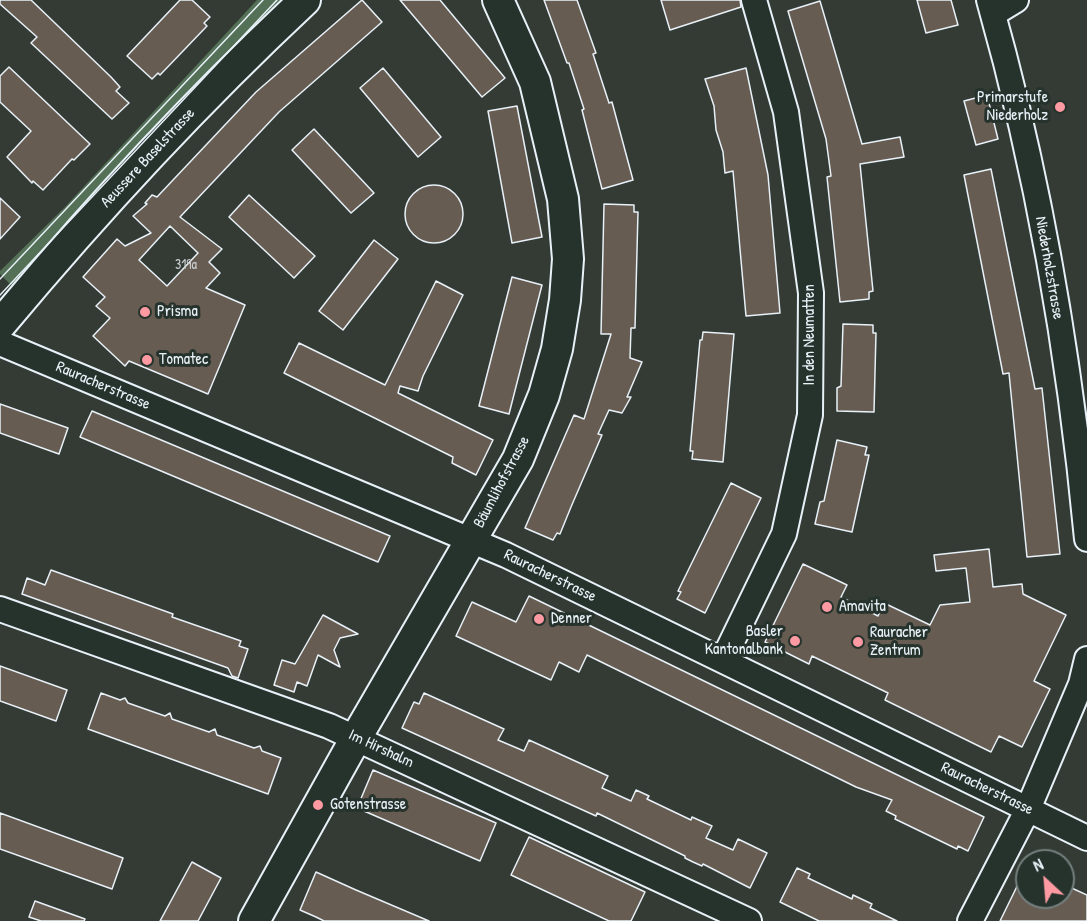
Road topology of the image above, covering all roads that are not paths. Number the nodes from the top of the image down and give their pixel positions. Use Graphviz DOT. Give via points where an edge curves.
graph roads {
  1 [pos="305,0"];
  2 [pos="498,0"];
  3 [pos="754,0"];
  4 [pos="1016,0"];
  5 [pos="991,7"];
  6 [pos="0,325"];
  7 [pos="0,343"];
  8 [pos="1087,539"];
  9 [pos="472,540"];
  10 [pos="0,609"];
  11 [pos="1087,659"];
  12 [pos="723,660"];
  13 [pos="357,738"];
  14 [pos="1028,809"];
  15 [pos="1087,838"];
  16 [pos="254,921"];
  17 [pos="749,921"];
  18 [pos="970,921"];
  1 -- 6 [label="main road, Aeussere Baselstrasse" via="160,146"];
  2 -- 9 [label="main road, Bäumlihofstrasse" via="535,82 563,200 568,259 557,349 544,395 518,459"];
  3 -- 12 [label="street, In den Neumatten" via="786,112 812,293 810,415 784,534"];
  4 -- 5 [label="street"];
  5 -- 8 [label="street, Niederholzstrasse" via="1022,129 1055,298 1079,452"];
  7 -- 9 [label="street, Rauracherstrasse"];
  9 -- 12 [label="street, Rauracherstrasse"];
  9 -- 13 [label="main road, Bäumlihofstrasse"];
  10 -- 13 [label="street, Im Hirshalm"];
  11 -- 14 [label="street"];
  12 -- 14 [label="street, Rauracherstrasse"];
  13 -- 16 [label="main road, Bäumlihofstrasse"];
  13 -- 17 [label="street, Im Hirshalm"];
  14 -- 15 [label="street, Rauracherstrasse"];
  14 -- 18 [label="street"];
}
